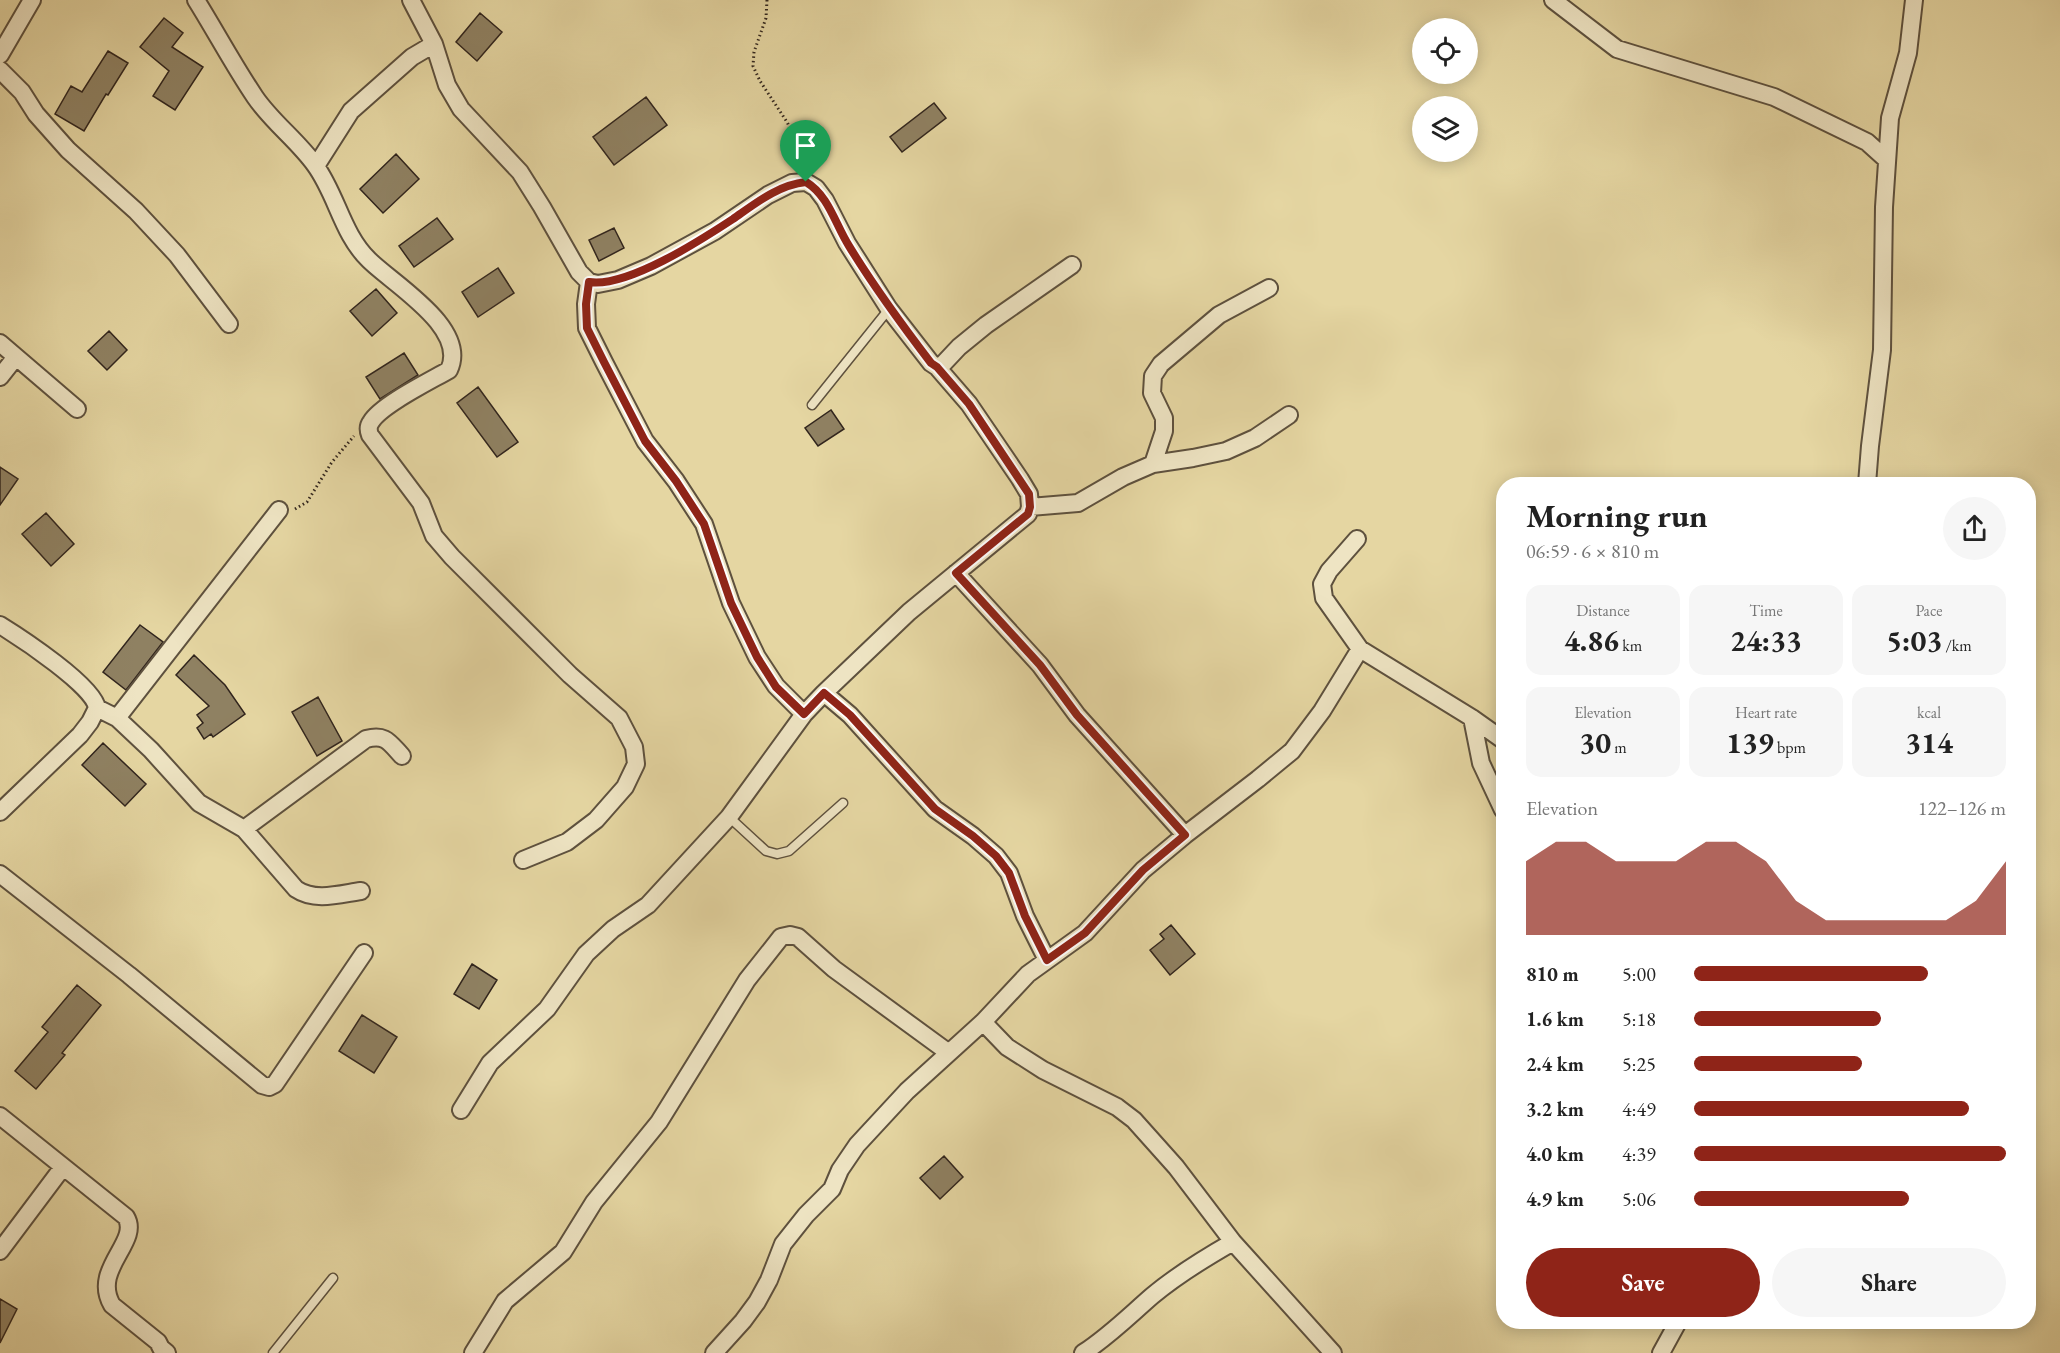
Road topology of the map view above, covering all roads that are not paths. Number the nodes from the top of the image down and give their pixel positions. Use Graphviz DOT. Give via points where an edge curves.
graph roads {
  1 [pos="32,0"];
  2 [pos="411,0"];
  3 [pos="1553,0"];
  4 [pos="1914,0"];
  5 [pos="203,3"];
  6 [pos="434,44"];
  7 [pos="0,56"];
  8 [pos="0,70"];
  9 [pos="1887,160"];
  10 [pos="316,166"];
  11 [pos="1072,265"];
  12 [pos="589,282"];
  13 [pos="1269,288"];
  14 [pos="890,309"];
  15 [pos="229,324"];
  16 [pos="0,343"];
  17 [pos="15,358"];
  18 [pos="937,367"];
  19 [pos="0,377"];
  20 [pos="812,405"];
  21 [pos="77,409"];
  22 [pos="1290,415"];
  23 [pos="1153,464"];
  24 [pos="1867,477"];
  25 [pos="1030,507"];
  26 [pos="279,510"];
  27 [pos="1357,539"];
  28 [pos="956,573"];
  29 [pos="0,625"];
  30 [pos="1360,649"];
  31 [pos="824,693"];
  32 [pos="97,708"];
  33 [pos="804,714"];
  34 [pos="117,718"];
  35 [pos="1472,718"];
  36 [pos="1496,735"];
  37 [pos="402,756"];
  38 [pos="1496,795"];
  39 [pos="843,802"];
  40 [pos="0,812"];
  41 [pos="729,817"];
  42 [pos="244,829"];
  43 [pos="1185,835"];
  44 [pos="523,860"];
  45 [pos="0,874"];
  46 [pos="361,891"];
  47 [pos="364,953"];
  48 [pos="1047,960"];
  49 [pos="984,1022"];
  50 [pos="949,1053"];
  51 [pos="461,1110"];
  52 [pos="0,1116"];
  53 [pos="63,1167"];
  54 [pos="1233,1242"];
  55 [pos="0,1251"];
  56 [pos="333,1278"];
  57 [pos="1674,1329"];
  58 [pos="162,1351"];
  59 [pos="273,1353"];
  60 [pos="473,1353"];
  61 [pos="714,1353"];
  62 [pos="1083,1353"];
  63 [pos="1333,1353"];
  64 [pos="1661,1353"];
  1 -- 7 [label="street"];
  2 -- 6 [label="street"];
  3 -- 9 [label="street" via="1617,49 1774,98 1867,142"];
  4 -- 9 [label="street" via="1908,53 1890,118"];
  5 -- 10 [label="street" via="256,99"];
  6 -- 10 [label="street" via="412,57 351,111"];
  6 -- 12 [label="street" via="447,85 461,109 520,172 579,272"];
  8 -- 15 [label="street" via="68,150 136,211 177,255"];
  9 -- 24 [label="street" via="1882,350"];
  10 -- 44 [label="street" via="350,238 369,260 421,302 453,350 449,370 381,411 370,422 370,435 421,503 434,536 570,675 619,718 634,747 636,764 625,787 596,820 567,842"];
  11 -- 18 [label="street" via="986,325"];
  12 -- 14 [label="street" via="618,280 651,267 768,195 792,183 806,182 825,200 847,243"];
  12 -- 33 [label="street" via="587,328 645,441 704,524 731,603 757,657 776,687"];
  13 -- 23 [label="street" via="1219,315 1161,364 1153,376 1152,393 1164,418 1164,431"];
  14 -- 18 [label="street"];
  14 -- 20 [label="lane"];
  16 -- 17 [label="street"];
  17 -- 19 [label="street"];
  17 -- 21 [label="street"];
  18 -- 25 [label="street" via="969,404 1020,479 1029,494"];
  22 -- 23 [label="street" via="1256,438 1226,451"];
  23 -- 25 [label="street" via="1078,503"];
  25 -- 28 [label="street" via="1028,514"];
  26 -- 34 [label="street"];
  27 -- 30 [label="street" via="1322,584 1324,598"];
  28 -- 31 [label="street"];
  28 -- 43 [label="street"];
  29 -- 32 [label="street" via="93,695"];
  30 -- 35 [label="street"];
  30 -- 43 [label="street" via="1292,751"];
  31 -- 33 [label="street"];
  31 -- 48 [label="street" via="850,715 935,809 996,856 1009,873"];
  32 -- 34 [label="street"];
  32 -- 40 [label="street" via="80,735"];
  33 -- 41 [label="street"];
  34 -- 42 [label="street" via="200,803"];
  35 -- 36 [label="street"];
  35 -- 38 [label="street" via="1481,763"];
  37 -- 42 [label="street" via="386,739 366,739"];
  39 -- 41 [label="lane" via="789,851 777,854 766,851"];
  41 -- 51 [label="street" via="648,904 586,954 548,1009 490,1062"];
  42 -- 46 [label="street" via="306,896"];
  43 -- 48 [label="street" via="1143,870 1085,933"];
  45 -- 47 [label="street" via="269,1087 275,1084"];
  48 -- 49 [label="street" via="1028,974"];
  49 -- 50 [label="street"];
  49 -- 54 [label="street" via="1016,1053 1134,1120"];
  50 -- 60 [label="street" via="834,969 798,937 781,937 747,980 659,1122 594,1202 563,1252 505,1301"];
  50 -- 61 [label="street" via="857,1145 832,1189 783,1244 757,1302"];
  52 -- 53 [label="street"];
  53 -- 55 [label="street"];
  53 -- 58 [label="street" via="126,1217 128,1233 105,1285 107,1296 112,1305 158,1342"];
  54 -- 62 [label="street" via="1153,1295"];
  54 -- 63 [label="street"];
  56 -- 59 [label="lane"];
  57 -- 64 [label="street"];
}
